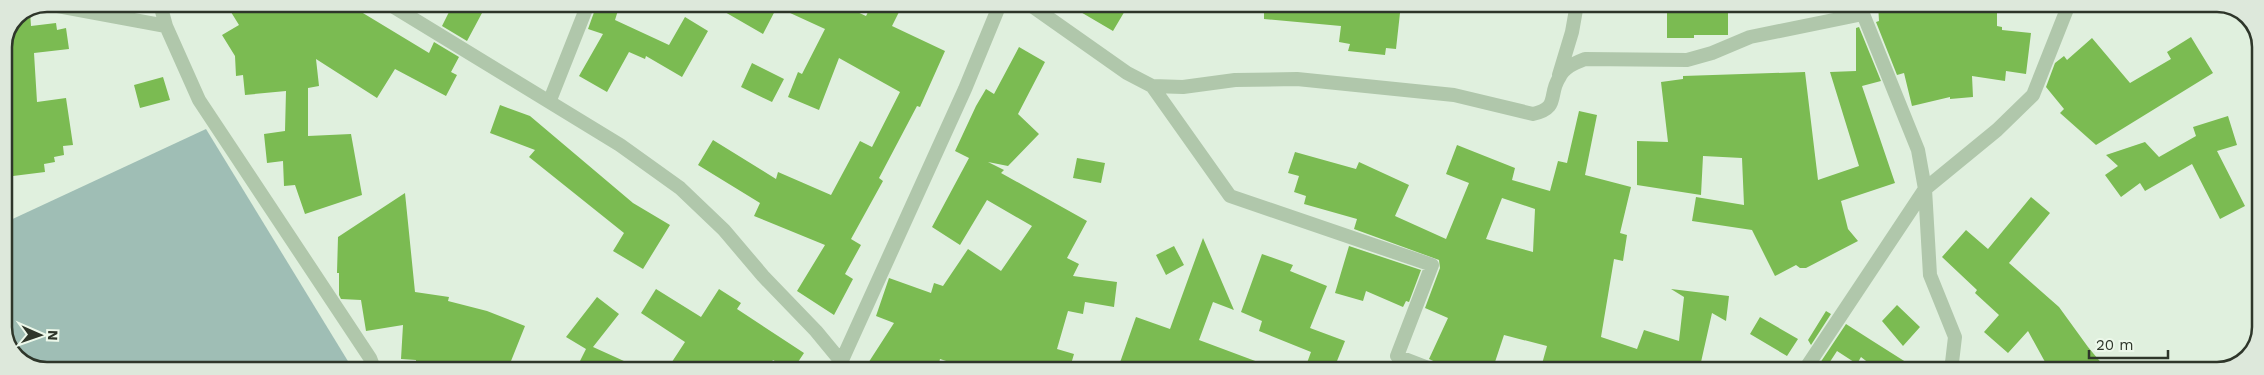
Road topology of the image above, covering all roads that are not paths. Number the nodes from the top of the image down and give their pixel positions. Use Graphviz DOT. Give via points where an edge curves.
graph roads {
  1 [pos="90,12"];
  2 [pos="162,12"];
  3 [pos="403,12"];
  4 [pos="585,12"];
  5 [pos="997,12"];
  6 [pos="1041,12"];
  7 [pos="1575,13"];
  8 [pos="1846,13"];
  9 [pos="1863,13"];
  10 [pos="2065,13"];
  11 [pos="166,26"];
  12 [pos="1558,78"];
  13 [pos="1152,86"];
  14 [pos="550,100"];
  15 [pos="1925,189"];
  16 [pos="372,362"];
  17 [pos="838,362"];
  18 [pos="844,362"];
  19 [pos="1413,362"];
  20 [pos="1810,362"];
  21 [pos="1952,362"];
  1 -- 11 [label="street"];
  2 -- 11 [label="street"];
  3 -- 14 [label="street"];
  4 -- 14 [label="street"];
  5 -- 18 [label="street"];
  6 -- 13 [label="street" via="1127,73"];
  7 -- 12 [label="street"];
  8 -- 12 [label="street" via="1750,37 1687,60 1585,60 1570,65"];
  9 -- 15 [label="street" via="1918,150"];
  10 -- 15 [label="street" via="2033,95 1997,130"];
  11 -- 16 [label="street" via="199,100"];
  12 -- 13 [label="street" via="1552,102 1545,111 1533,114 1454,95 1297,79"];
  13 -- 19 [label="street" via="1230,196 1432,265 1398,356"];
  14 -- 17 [label="street" via="680,188 724,230"];
  15 -- 20 [label="street"];
  15 -- 21 [label="street" via="1930,275 1956,337"];
}
